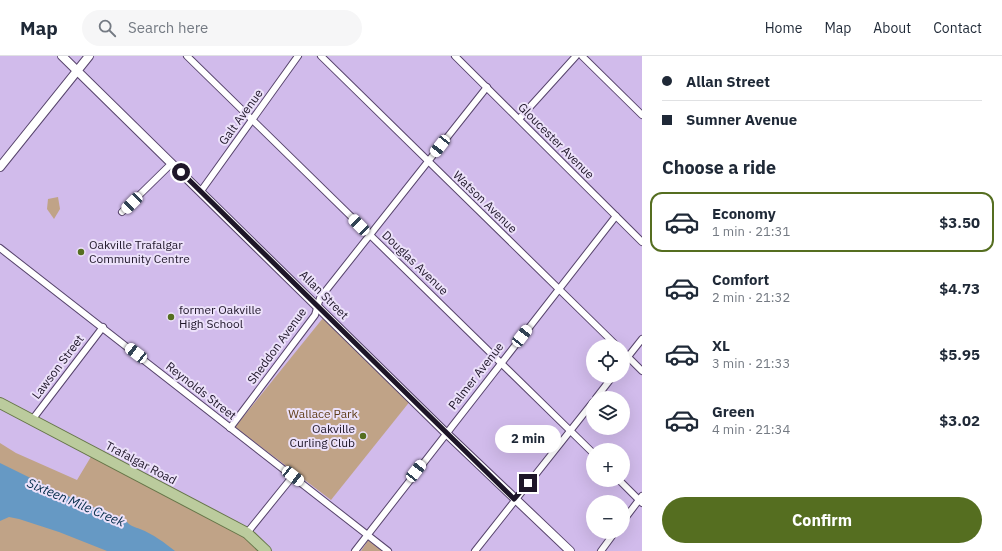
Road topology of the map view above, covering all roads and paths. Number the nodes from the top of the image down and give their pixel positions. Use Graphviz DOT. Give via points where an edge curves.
graph roads {
  1 [pos="62,56"];
  2 [pos="89,56"];
  3 [pos="187,56"];
  4 [pos="298,56"];
  5 [pos="321,56"];
  6 [pos="455,56"];
  7 [pos="576,56"];
  8 [pos="582,56"];
  9 [pos="77,71"];
  10 [pos="487,87"];
  11 [pos="642,115"];
  12 [pos="519,119"];
  13 [pos="253,120"];
  14 [pos="428,161"];
  15 [pos="172,162"];
  16 [pos="0,167"];
  17 [pos="201,191"];
  18 [pos="122,212"];
  19 [pos="616,216"];
  20 [pos="369,236"];
  21 [pos="642,242"];
  22 [pos="0,248"];
  23 [pos="558,289"];
  24 [pos="318,305"];
  25 [pos="102,327"];
  26 [pos="610,339"];
  27 [pos="642,339"];
  28 [pos="630,354"];
  29 [pos="630,359"];
  30 [pos="502,362"];
  31 [pos="642,370"];
  32 [pos="608,383"];
  33 [pos="601,391"];
  34 [pos="0,403"];
  35 [pos="586,411"];
  36 [pos="32,420"];
  37 [pos="230,428"];
  38 [pos="571,430"];
  39 [pos="446,433"];
  40 [pos="586,446"];
  41 [pos="293,476"];
  42 [pos="627,487"];
  43 [pos="514,499"];
  44 [pos="641,500"];
  45 [pos="630,513"];
  46 [pos="247,533"];
  47 [pos="367,534"];
  48 [pos="610,539"];
  49 [pos="266,551"];
  50 [pos="355,551"];
  51 [pos="388,551"];
  52 [pos="475,551"];
  53 [pos="570,551"];
  54 [pos="601,551"];
  1 -- 9 [label="street, Allan Street"];
  2 -- 9 [label="street"];
  3 -- 13 [label="street, Douglas Avenue"];
  4 -- 13 [label="street, Galt Avenue"];
  5 -- 14 [label="street, Watson Avenue"];
  6 -- 10 [label="street, Gloucester Avenue"];
  7 -- 12 [label="street"];
  8 -- 11 [label="street"];
  9 -- 15 [label="street, Allan Street"];
  9 -- 16 [label="street"];
  10 -- 12 [label="street, Gloucester Avenue"];
  10 -- 14 [label="street, Sheddon Avenue"];
  12 -- 19 [label="street, Gloucester Avenue"];
  13 -- 17 [label="street, Galt Avenue"];
  13 -- 20 [label="street, Douglas Avenue"];
  14 -- 20 [label="street, Sheddon Avenue"];
  14 -- 23 [label="street, Watson Avenue"];
  15 -- 17 [label="street, Allan Street"];
  15 -- 18 [label="street"];
  17 -- 24 [label="street, Allan Street"];
  19 -- 21 [label="street, Gloucester Avenue"];
  19 -- 23 [label="street, Palmer Avenue"];
  20 -- 24 [label="street, Sheddon Avenue" via="320,298"];
  20 -- 30 [label="street, Douglas Avenue"];
  22 -- 25 [label="street, Reynolds Street"];
  23 -- 26 [label="street, Watson Avenue"];
  23 -- 30 [label="street, Palmer Avenue"];
  24 -- 37 [label="street, Sheddon Avenue" via="315,315"];
  24 -- 39 [label="street, Allan Street"];
  25 -- 36 [label="street, Lawson Street"];
  25 -- 37 [label="street, Reynolds Street"];
  27 -- 28 [label="street"];
  29 -- 31 [label="street"];
  30 -- 38 [label="street, Douglas Avenue"];
  30 -- 39 [label="street, Palmer Avenue"];
  32 -- 33 [label="street"];
  34 -- 36 [label="main road, Trafalgar Road"];
  35 -- 38 [label="street"];
  36 -- 46 [label="main road, Trafalgar Road"];
  37 -- 41 [label="street, Reynolds Street"];
  38 -- 40 [label="street, Douglas Avenue"];
  38 -- 43 [label="street"];
  39 -- 43 [label="street, Allan Street"];
  39 -- 47 [label="street, Palmer Avenue"];
  41 -- 46 [label="street"];
  41 -- 47 [label="street, Reynolds Street"];
  42 -- 44 [label="street"];
  43 -- 52 [label="street"];
  43 -- 53 [label="street, Allan Street"];
  44 -- 45 [label="street"];
  46 -- 49 [label="main road, Trafalgar Road"];
  47 -- 50 [label="street, Palmer Avenue"];
  47 -- 51 [label="street, Reynolds Street"];
  48 -- 54 [label="street"];
}
